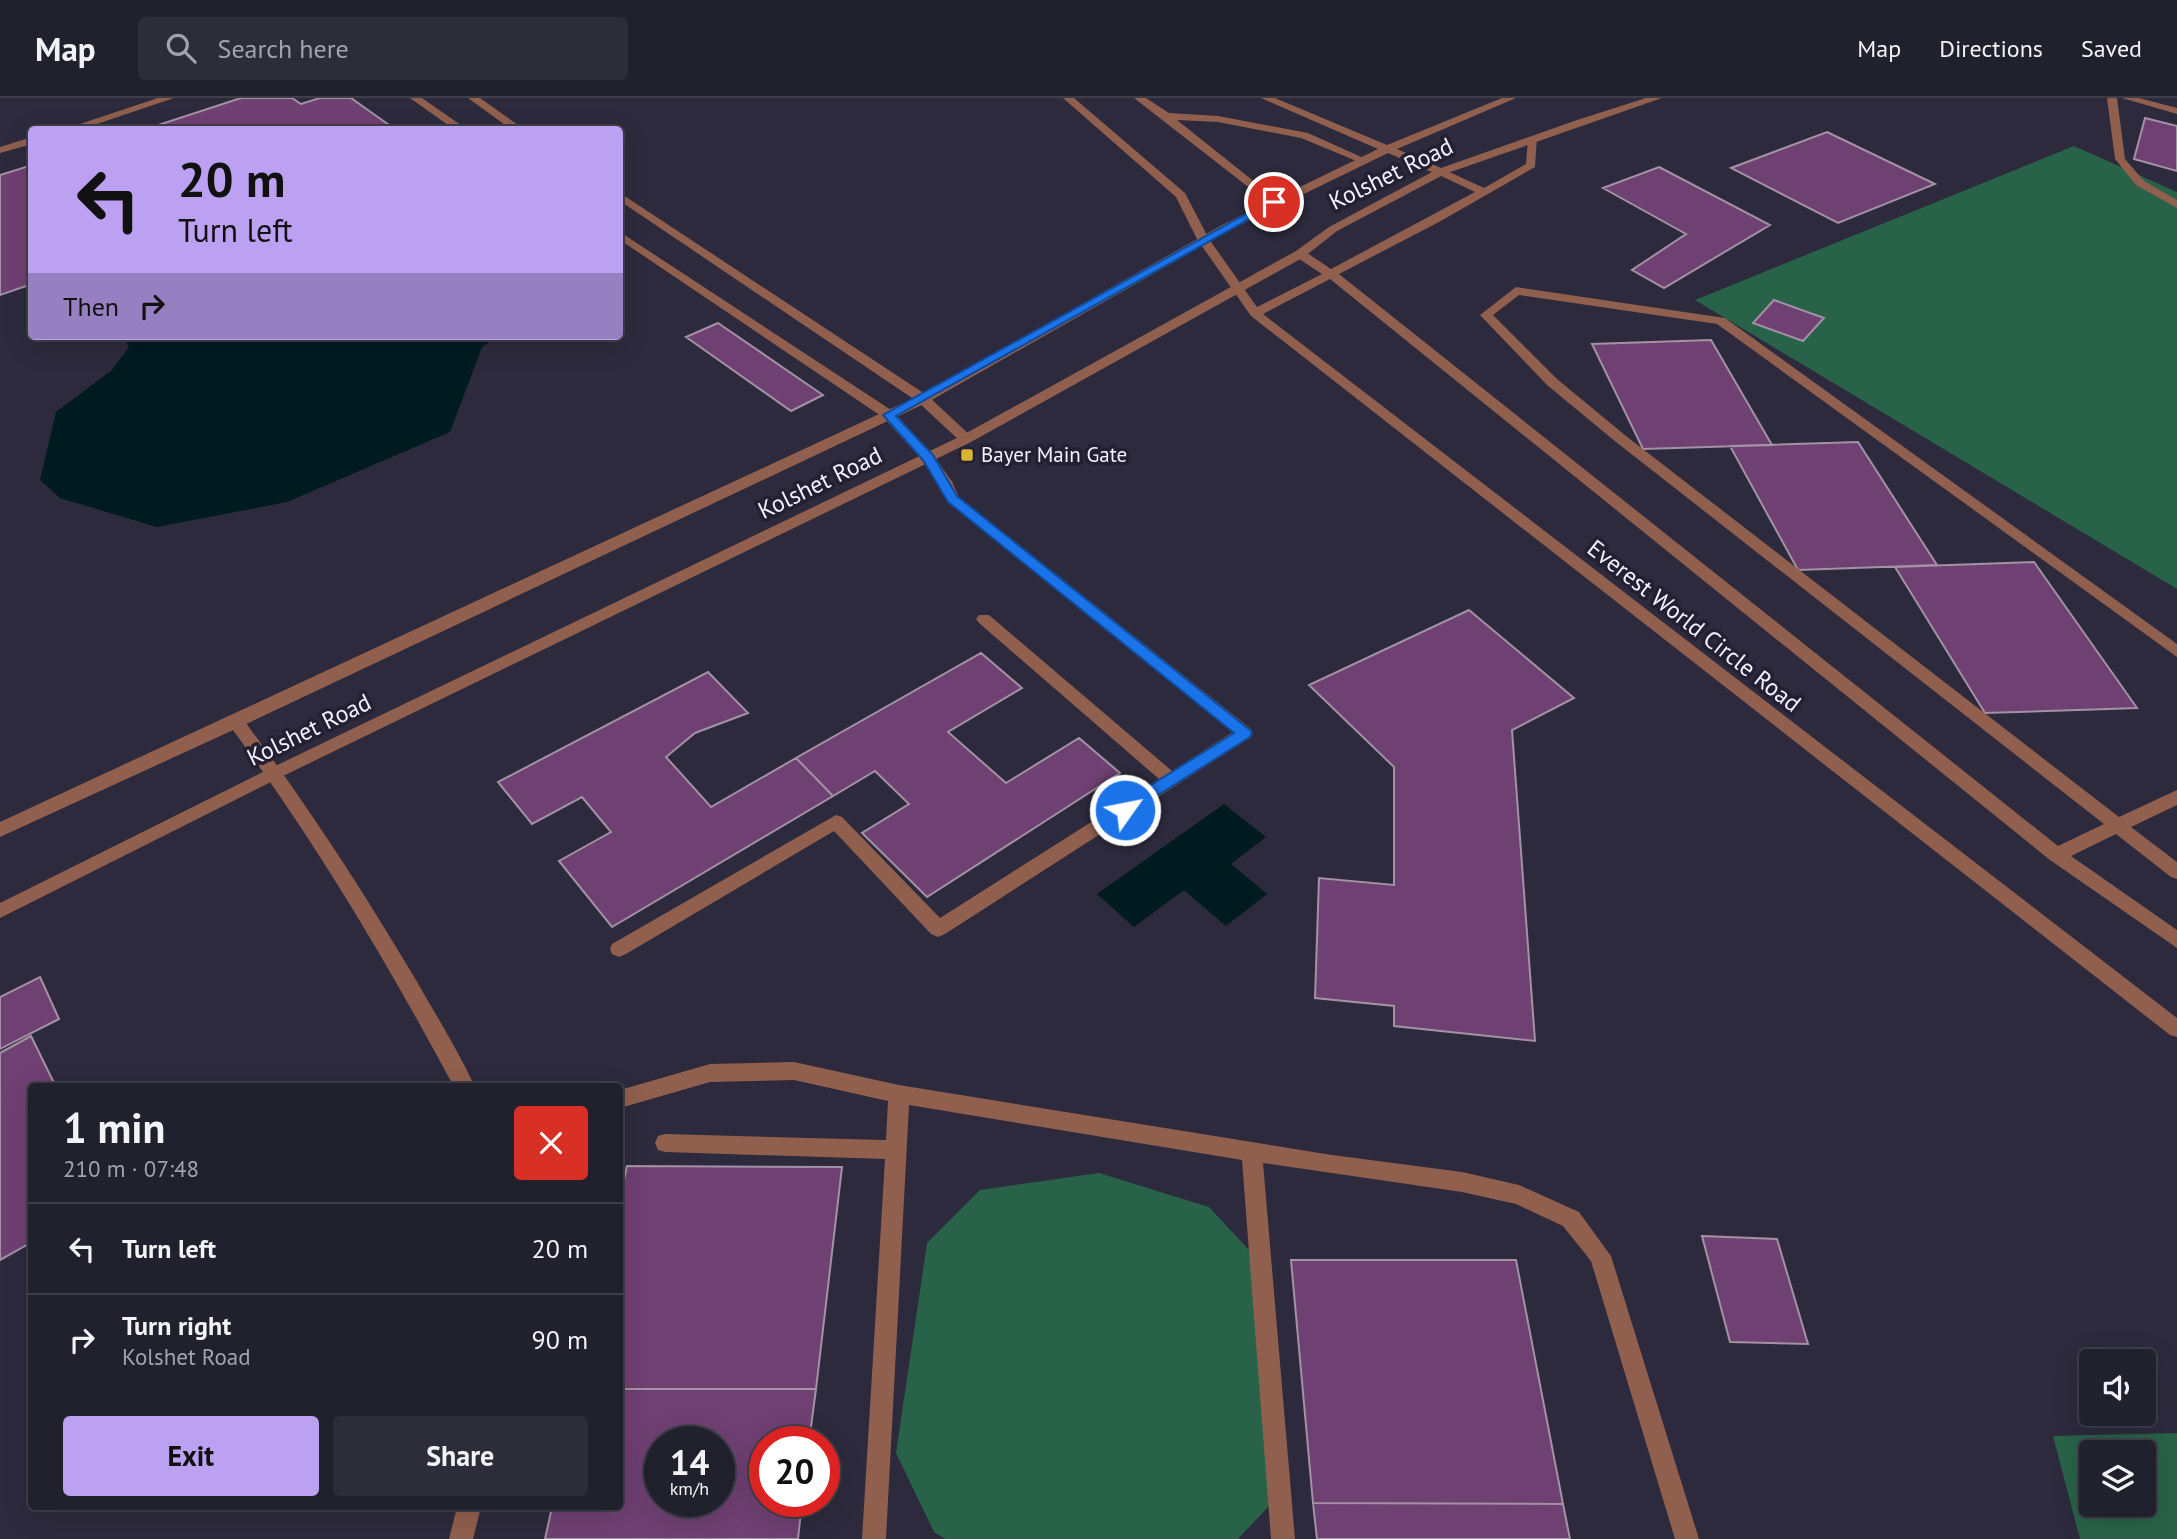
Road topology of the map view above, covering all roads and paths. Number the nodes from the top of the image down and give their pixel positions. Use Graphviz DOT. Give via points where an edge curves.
graph roads {
  1 [pos="169,98"];
  2 [pos="415,98"];
  3 [pos="473,98"];
  4 [pos="1068,98"];
  5 [pos="1139,98"];
  6 [pos="1266,98"];
  7 [pos="1511,98"];
  8 [pos="1657,98"];
  9 [pos="2112,98"];
  10 [pos="2127,98"];
  11 [pos="2177,111"];
  12 [pos="1166,116"];
  13 [pos="80,126"];
  14 [pos="457,126"];
  15 [pos="514,126"];
  16 [pos="1533,139"];
  17 [pos="28,141"];
  18 [pos="1388,149"];
  19 [pos="0,150"];
  20 [pos="1363,160"];
  21 [pos="1441,172"];
  22 [pos="1484,192"];
  23 [pos="623,198"];
  24 [pos="1274,202"];
  25 [pos="2177,205"];
  26 [pos="623,236"];
  27 [pos="1203,239"];
  28 [pos="1300,254"];
  29 [pos="1332,275"];
  30 [pos="1235,288"];
  31 [pos="1255,313"];
  32 [pos="791,330"];
  33 [pos="923,399"];
  34 [pos="889,415"];
  35 [pos="967,439"];
  36 [pos="928,458"];
  37 [pos="984,620"];
  38 [pos="2177,652"];
  39 [pos="236,722"];
  40 [pos="275,773"];
  41 [pos="1171,780"];
  42 [pos="2177,797"];
  43 [pos="2118,826"];
  44 [pos="0,830"];
  45 [pos="2056,855"];
  46 [pos="2177,872"];
  47 [pos="0,911"];
  48 [pos="2177,940"];
  49 [pos="619,949"];
  50 [pos="2177,1029"];
  51 [pos="463,1083"];
  52 [pos="899,1094"];
  53 [pos="623,1098"];
  54 [pos="665,1143"];
  55 [pos="896,1150"];
  56 [pos="1252,1152"];
  57 [pos="468,1510"];
  58 [pos="461,1539"];
  59 [pos="874,1539"];
  60 [pos="1283,1539"];
  61 [pos="1687,1539"];
  1 -- 13 [label="street"];
  2 -- 14 [label="street"];
  3 -- 15 [label="street"];
  4 -- 27 [label="street, Everest World Circle Road" via="1181,195"];
  5 -- 12 [label="street"];
  6 -- 18 [label="street"];
  7 -- 18 [label="street, Kolshet Road"];
  8 -- 16 [label="street, Kolshet Road"];
  9 -- 25 [label="street" via="2120,159 2140,183"];
  10 -- 11 [label="street"];
  12 -- 20 [label="street" via="1218,119 1304,135"];
  12 -- 24 [label="street"];
  16 -- 21 [label="street, Kolshet Road"];
  16 -- 22 [label="street" via="1531,165"];
  17 -- 19 [label="street"];
  18 -- 20 [label="street, Kolshet Road"];
  18 -- 21 [label="street"];
  20 -- 24 [label="street, Kolshet Road"];
  21 -- 22 [label="street"];
  21 -- 28 [label="street, Kolshet Road" via="1333,229"];
  22 -- 29 [label="street"];
  23 -- 32 [label="street"];
  24 -- 27 [label="street, Kolshet Road"];
  26 -- 32 [label="street"];
  27 -- 30 [label="street, Everest World Circle Road"];
  27 -- 33 [label="street, Kolshet Road"];
  28 -- 29 [label="street, Everest World Circle Road"];
  28 -- 30 [label="street, Kolshet Road"];
  29 -- 31 [label="street"];
  29 -- 45 [label="street, Everest World Circle Road"];
  30 -- 31 [label="street, Everest World Circle Road"];
  30 -- 35 [label="street, Kolshet Road"];
  31 -- 50 [label="street, Everest World Circle Road"];
  32 -- 33 [label="street"];
  32 -- 34 [label="street"];
  33 -- 34 [label="street, Kolshet Road"];
  33 -- 35 [label="street"];
  34 -- 36 [label="street"];
  34 -- 39 [label="street, Kolshet Road"];
  35 -- 36 [label="street, Kolshet Road"];
  36 -- 40 [label="street, Kolshet Road"];
  36 -- 41 [label="street" via="953,499 1245,733"];
  37 -- 41 [label="street"];
  38 -- 43 [label="street" via="1721,321 1516,291 1486,315 1552,382 1621,439"];
  39 -- 40 [label="street"];
  39 -- 44 [label="street, Kolshet Road"];
  40 -- 47 [label="street, Kolshet Road"];
  40 -- 51 [label="street" via="422,1007"];
  41 -- 49 [label="street" via="938,929 836,822"];
  42 -- 43 [label="street"];
  43 -- 45 [label="street"];
  43 -- 46 [label="street"];
  45 -- 48 [label="street, Everest World Circle Road"];
  52 -- 53 [label="street" via="794,1071 757,1070 709,1073"];
  52 -- 55 [label="street"];
  52 -- 56 [label="street"];
  54 -- 55 [label="street"];
  55 -- 59 [label="street"];
  56 -- 60 [label="street"];
  56 -- 61 [label="street" via="1462,1182 1519,1195 1571,1219 1600,1256"];
  57 -- 58 [label="street"];
}
